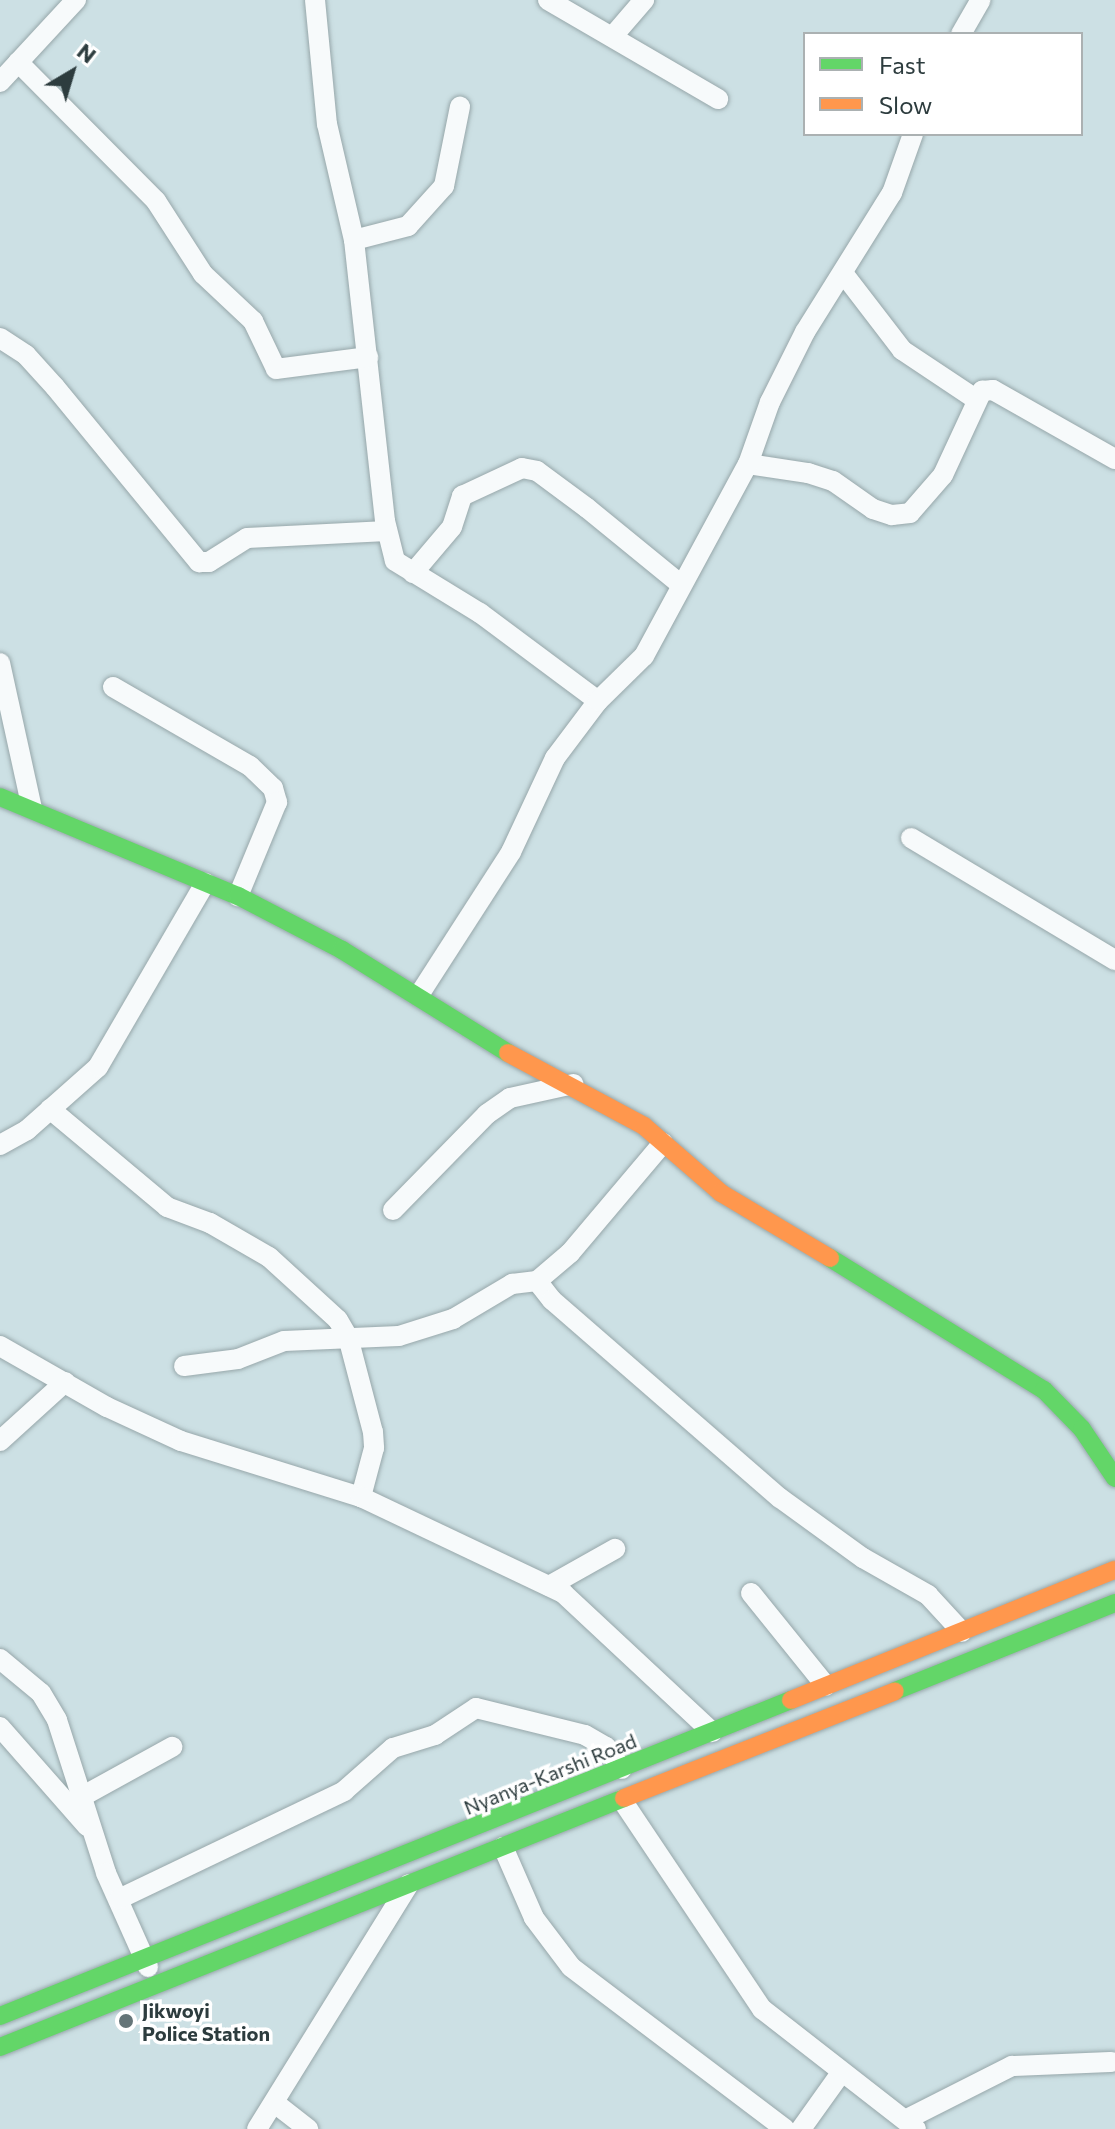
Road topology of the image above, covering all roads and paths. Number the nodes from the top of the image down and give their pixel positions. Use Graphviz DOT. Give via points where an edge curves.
graph roads {
  1 [pos="76,0"];
  2 [pos="315,0"];
  3 [pos="548,0"];
  4 [pos="644,0"];
  5 [pos="981,0"];
  6 [pos="962,32"];
  7 [pos="613,36"];
  8 [pos="18,62"];
  9 [pos="0,82"];
  10 [pos="718,99"];
  11 [pos="460,107"];
  12 [pos="912,136"];
  13 [pos="354,240"];
  14 [pos="843,273"];
  15 [pos="0,338"];
  16 [pos="368,357"];
  17 [pos="977,400"];
  18 [pos="1115,459"];
  19 [pos="748,464"];
  20 [pos="387,531"];
  21 [pos="413,573"];
  22 [pos="679,583"];
  23 [pos="0,663"];
  24 [pos="113,687"];
  25 [pos="598,701"];
  26 [pos="0,797"];
  27 [pos="32,808"];
  28 [pos="911,838"];
  29 [pos="205,883"];
  30 [pos="238,896"];
  31 [pos="1115,960"];
  32 [pos="419,995"];
  33 [pos="574,1084"];
  34 [pos="50,1109"];
  35 [pos="663,1143"];
  36 [pos="0,1145"];
  37 [pos="393,1210"];
  38 [pos="537,1281"];
  39 [pos="348,1337"];
  40 [pos="0,1346"];
  41 [pos="184,1366"];
  42 [pos="65,1382"];
  43 [pos="0,1441"];
  44 [pos="1115,1478"];
  45 [pos="361,1497"];
  46 [pos="615,1549"];
  47 [pos="1115,1570"];
  48 [pos="549,1586"];
  49 [pos="751,1593"];
  50 [pos="1115,1603"];
  51 [pos="962,1632"];
  52 [pos="0,1659"];
  53 [pos="826,1686"];
  54 [pos="0,1727"];
  55 [pos="712,1732"];
  56 [pos="172,1747"];
  57 [pos="622,1769"];
  58 [pos="83,1796"];
  59 [pos="622,1800"];
  60 [pos="91,1830"];
  61 [pos="503,1847"];
  62 [pos="410,1882"];
  63 [pos="119,1899"];
  64 [pos="144,1959"];
  65 [pos="156,1985"];
  66 [pos="0,2016"];
  67 [pos="0,2047"];
  68 [pos="1112,2062"];
  69 [pos="841,2073"];
  70 [pos="276,2104"];
  71 [pos="912,2124"];
  72 [pos="257,2129"];
  73 [pos="308,2129"];
  74 [pos="785,2129"];
  75 [pos="801,2129"];
  1 -- 8 [label="street"];
  2 -- 13 [label="street" via="327,124"];
  3 -- 7 [label="street"];
  4 -- 7 [label="street"];
  5 -- 6 [label="street"];
  7 -- 10 [label="street"];
  8 -- 9 [label="street"];
  8 -- 16 [label="street" via="156,201 203,274 253,321 276,369"];
  11 -- 13 [label="street" via="449,175 437,196 408,226"];
  12 -- 14 [label="street" via="898,182"];
  13 -- 16 [label="street"];
  14 -- 17 [label="street" via="902,350"];
  14 -- 19 [label="street" via="770,402"];
  15 -- 20 [label="street" via="26,355 55,387 199,562 209,562 247,538"];
  16 -- 20 [label="street"];
  17 -- 18 [label="street" via="982,391 993,390"];
  17 -- 19 [label="street" via="943,475 910,513 873,509 833,481 808,473"];
  19 -- 22 [label="street"];
  20 -- 21 [label="street" via="395,561"];
  21 -- 22 [label="street" via="452,527 462,496 507,470 522,468 537,471"];
  21 -- 25 [label="street" via="480,613"];
  22 -- 25 [label="street" via="644,656"];
  23 -- 27 [label="street"];
  24 -- 30 [label="street" via="250,766 273,788 277,802"];
  25 -- 32 [label="street" via="555,758 511,852"];
  26 -- 27 [label="main road"];
  27 -- 29 [label="main road"];
  28 -- 31 [label="street"];
  29 -- 30 [label="main road"];
  29 -- 34 [label="street" via="112,1048"];
  30 -- 32 [label="main road"];
  32 -- 33 [label="main road" via="542,1074"];
  33 -- 35 [label="main road"];
  33 -- 37 [label="street" via="510,1098 487,1114"];
  34 -- 36 [label="street"];
  34 -- 39 [label="street" via="167,1207 210,1223 269,1257 338,1320"];
  35 -- 38 [label="street" via="570,1253"];
  35 -- 44 [label="main road" via="721,1193 985,1349 1044,1390 1082,1429"];
  38 -- 39 [label="street" via="512,1284 453,1319 399,1336"];
  38 -- 51 [label="street" via="552,1300 780,1498 863,1558 928,1595"];
  39 -- 41 [label="street" via="284,1341 238,1359"];
  39 -- 45 [label="street" via="373,1432"];
  40 -- 42 [label="street"];
  42 -- 43 [label="street"];
  42 -- 45 [label="street" via="181,1441"];
  45 -- 48 [label="street"];
  46 -- 48 [label="street"];
  47 -- 51 [label="main road, Nyanya-Karshi Road"];
  48 -- 55 [label="street" via="591,1617"];
  49 -- 53 [label="street"];
  50 -- 59 [label="main road"];
  51 -- 53 [label="main road, Nyanya-Karshi Road"];
  52 -- 58 [label="street" via="41,1693 57,1720"];
  53 -- 55 [label="main road, Nyanya-Karshi Road"];
  54 -- 60 [label="street"];
  55 -- 57 [label="main road, Nyanya-Karshi Road"];
  56 -- 58 [label="street"];
  57 -- 63 [label="street" via="606,1747 585,1735 476,1708 435,1735 393,1748 344,1791"];
  57 -- 64 [label="main road, Nyanya-Karshi Road"];
  58 -- 60 [label="street"];
  59 -- 61 [label="main road"];
  59 -- 69 [label="street" via="740,1982 762,2009"];
  60 -- 63 [label="street"];
  61 -- 62 [label="main road"];
  61 -- 74 [label="street" via="534,1918 571,1967"];
  62 -- 65 [label="main road"];
  62 -- 70 [label="street"];
  63 -- 64 [label="street"];
  64 -- 65 [label="street"];
  64 -- 66 [label="main road, Nyanya-Karshi Road"];
  65 -- 67 [label="main road"];
  68 -- 71 [label="street" via="1012,2066"];
  69 -- 71 [label="street"];
  69 -- 75 [label="street"];
  70 -- 72 [label="street"];
  70 -- 73 [label="street"];
}
